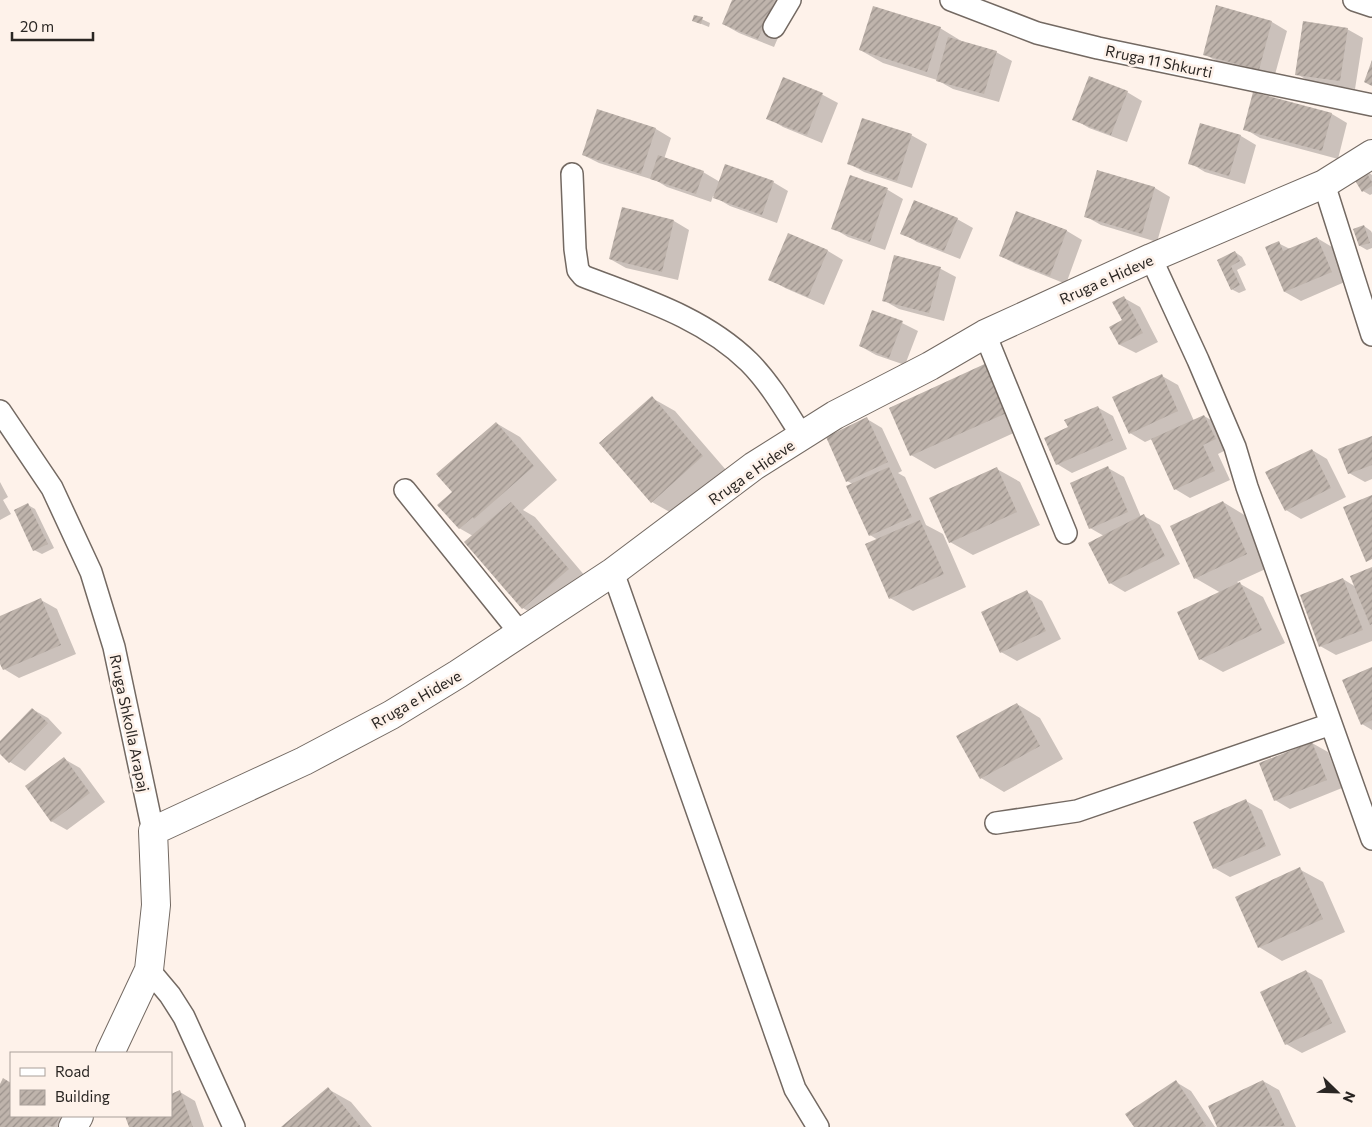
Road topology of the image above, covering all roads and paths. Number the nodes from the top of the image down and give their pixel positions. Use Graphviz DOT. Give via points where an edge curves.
graph roads {
  1 [pos="790,0"];
  2 [pos="951,0"];
  3 [pos="1354,0"];
  4 [pos="1372,6"];
  5 [pos="774,27"];
  6 [pos="1372,105"];
  7 [pos="1372,154"];
  8 [pos="572,174"];
  9 [pos="1324,184"];
  10 [pos="1151,258"];
  11 [pos="985,334"];
  12 [pos="1372,335"];
  13 [pos="0,411"];
  14 [pos="802,436"];
  15 [pos="404,490"];
  16 [pos="1066,533"];
  17 [pos="613,572"];
  18 [pos="521,634"];
  19 [pos="1331,724"];
  20 [pos="996,823"];
  21 [pos="153,831"];
  22 [pos="1372,839"];
  23 [pos="149,970"];
  24 [pos="110,1052"];
  25 [pos="234,1127"];
  26 [pos="818,1127"];
  1 -- 5 [label="street"];
  2 -- 6 [label="street, Rruga 11 Shkurti" via="1036,33"];
  3 -- 4 [label="street"];
  7 -- 9 [label="main road, Rruga e Hideve"];
  8 -- 14 [label="street" via="575,249 578,270 583,276 679,314 718,335 750,362 778,397"];
  9 -- 10 [label="main road, Rruga e Hideve"];
  9 -- 12 [label="street"];
  10 -- 11 [label="main road, Rruga e Hideve"];
  10 -- 19 [label="street" via="1235,447"];
  11 -- 14 [label="main road, Rruga e Hideve"];
  11 -- 16 [label="street"];
  13 -- 21 [label="street, Rruga Shkolla Arapaj" via="52,488 91,572 114,647"];
  14 -- 17 [label="main road, Rruga e Hideve" via="754,466"];
  15 -- 18 [label="street"];
  17 -- 18 [label="main road, Rruga e Hideve"];
  17 -- 26 [label="street" via="795,1089"];
  18 -- 21 [label="main road, Rruga e Hideve" via="399,710 304,761"];
  19 -- 20 [label="street" via="1077,810"];
  19 -- 22 [label="street"];
  21 -- 23 [label="main road, Rruga Shkolla Arapaj" via="156,906"];
  23 -- 24 [label="main road, Rruga Shkolla Arapaj"];
  23 -- 25 [label="street" via="184,1017"];
}
